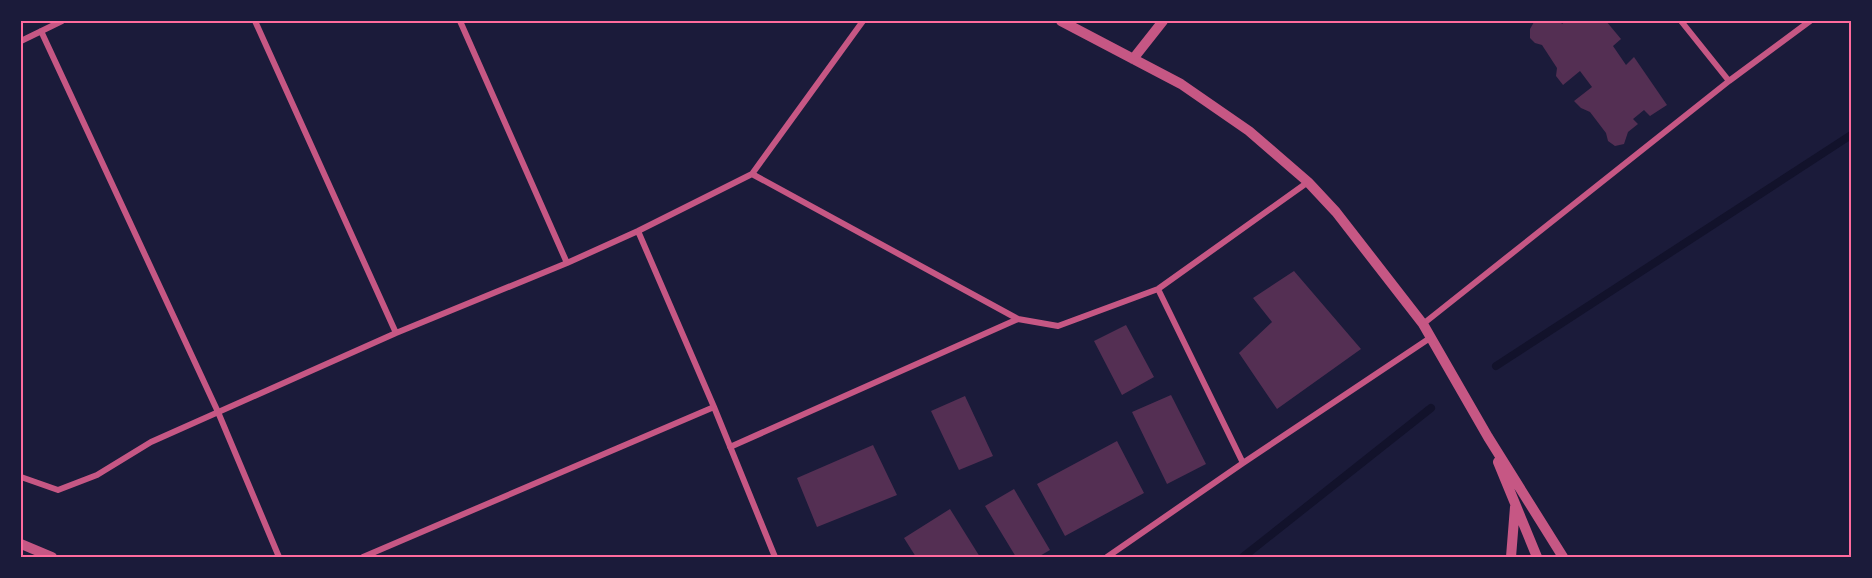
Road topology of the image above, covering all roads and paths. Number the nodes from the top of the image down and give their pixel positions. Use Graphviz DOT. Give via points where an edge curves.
graph roads {
  1 [pos="62,21"];
  2 [pos="255,21"];
  3 [pos="460,21"];
  4 [pos="863,21"];
  5 [pos="1061,21"];
  6 [pos="1163,21"];
  7 [pos="1682,21"];
  8 [pos="1810,21"];
  9 [pos="41,31"];
  10 [pos="21,41"];
  11 [pos="1133,59"];
  12 [pos="1729,81"];
  13 [pos="752,174"];
  14 [pos="1308,182"];
  15 [pos="638,231"];
  16 [pos="567,263"];
  17 [pos="1158,289"];
  18 [pos="1018,319"];
  19 [pos="1422,324"];
  20 [pos="396,333"];
  21 [pos="1430,338"];
  22 [pos="714,407"];
  23 [pos="218,412"];
  24 [pos="1488,437"];
  25 [pos="730,447"];
  26 [pos="1243,463"];
  27 [pos="21,477"];
  28 [pos="1515,503"];
  29 [pos="21,544"];
  30 [pos="52,557"];
  31 [pos="279,557"];
  32 [pos="363,557"];
  33 [pos="775,557"];
  34 [pos="1107,557"];
  35 [pos="1511,557"];
  36 [pos="1537,557"];
  37 [pos="1563,557"];
  1 -- 9 [label="street"];
  2 -- 20 [label="street"];
  3 -- 16 [label="street"];
  4 -- 13 [label="street"];
  5 -- 11 [label="street"];
  6 -- 11 [label="street"];
  7 -- 12 [label="street"];
  8 -- 12 [label="street"];
  9 -- 10 [label="street"];
  9 -- 23 [label="street"];
  11 -- 14 [label="street" via="1181,84 1249,131"];
  12 -- 19 [label="street"];
  13 -- 15 [label="street"];
  13 -- 18 [label="street"];
  14 -- 17 [label="street"];
  14 -- 19 [label="street" via="1336,212"];
  15 -- 16 [label="street"];
  15 -- 22 [label="street"];
  16 -- 20 [label="street"];
  17 -- 18 [label="street" via="1058,326"];
  17 -- 26 [label="street"];
  18 -- 25 [label="street"];
  19 -- 21 [label="street"];
  20 -- 23 [label="street"];
  21 -- 24 [label="street"];
  21 -- 26 [label="street"];
  22 -- 25 [label="street"];
  22 -- 32 [label="street"];
  23 -- 27 [label="street" via="151,442 97,475 58,490"];
  23 -- 31 [label="street"];
  24 -- 28 [label="street"];
  24 -- 37 [label="street"];
  25 -- 33 [label="street"];
  26 -- 34 [label="street"];
  28 -- 35 [label="street"];
  28 -- 36 [label="street"];
  29 -- 30 [label="street"];
}
